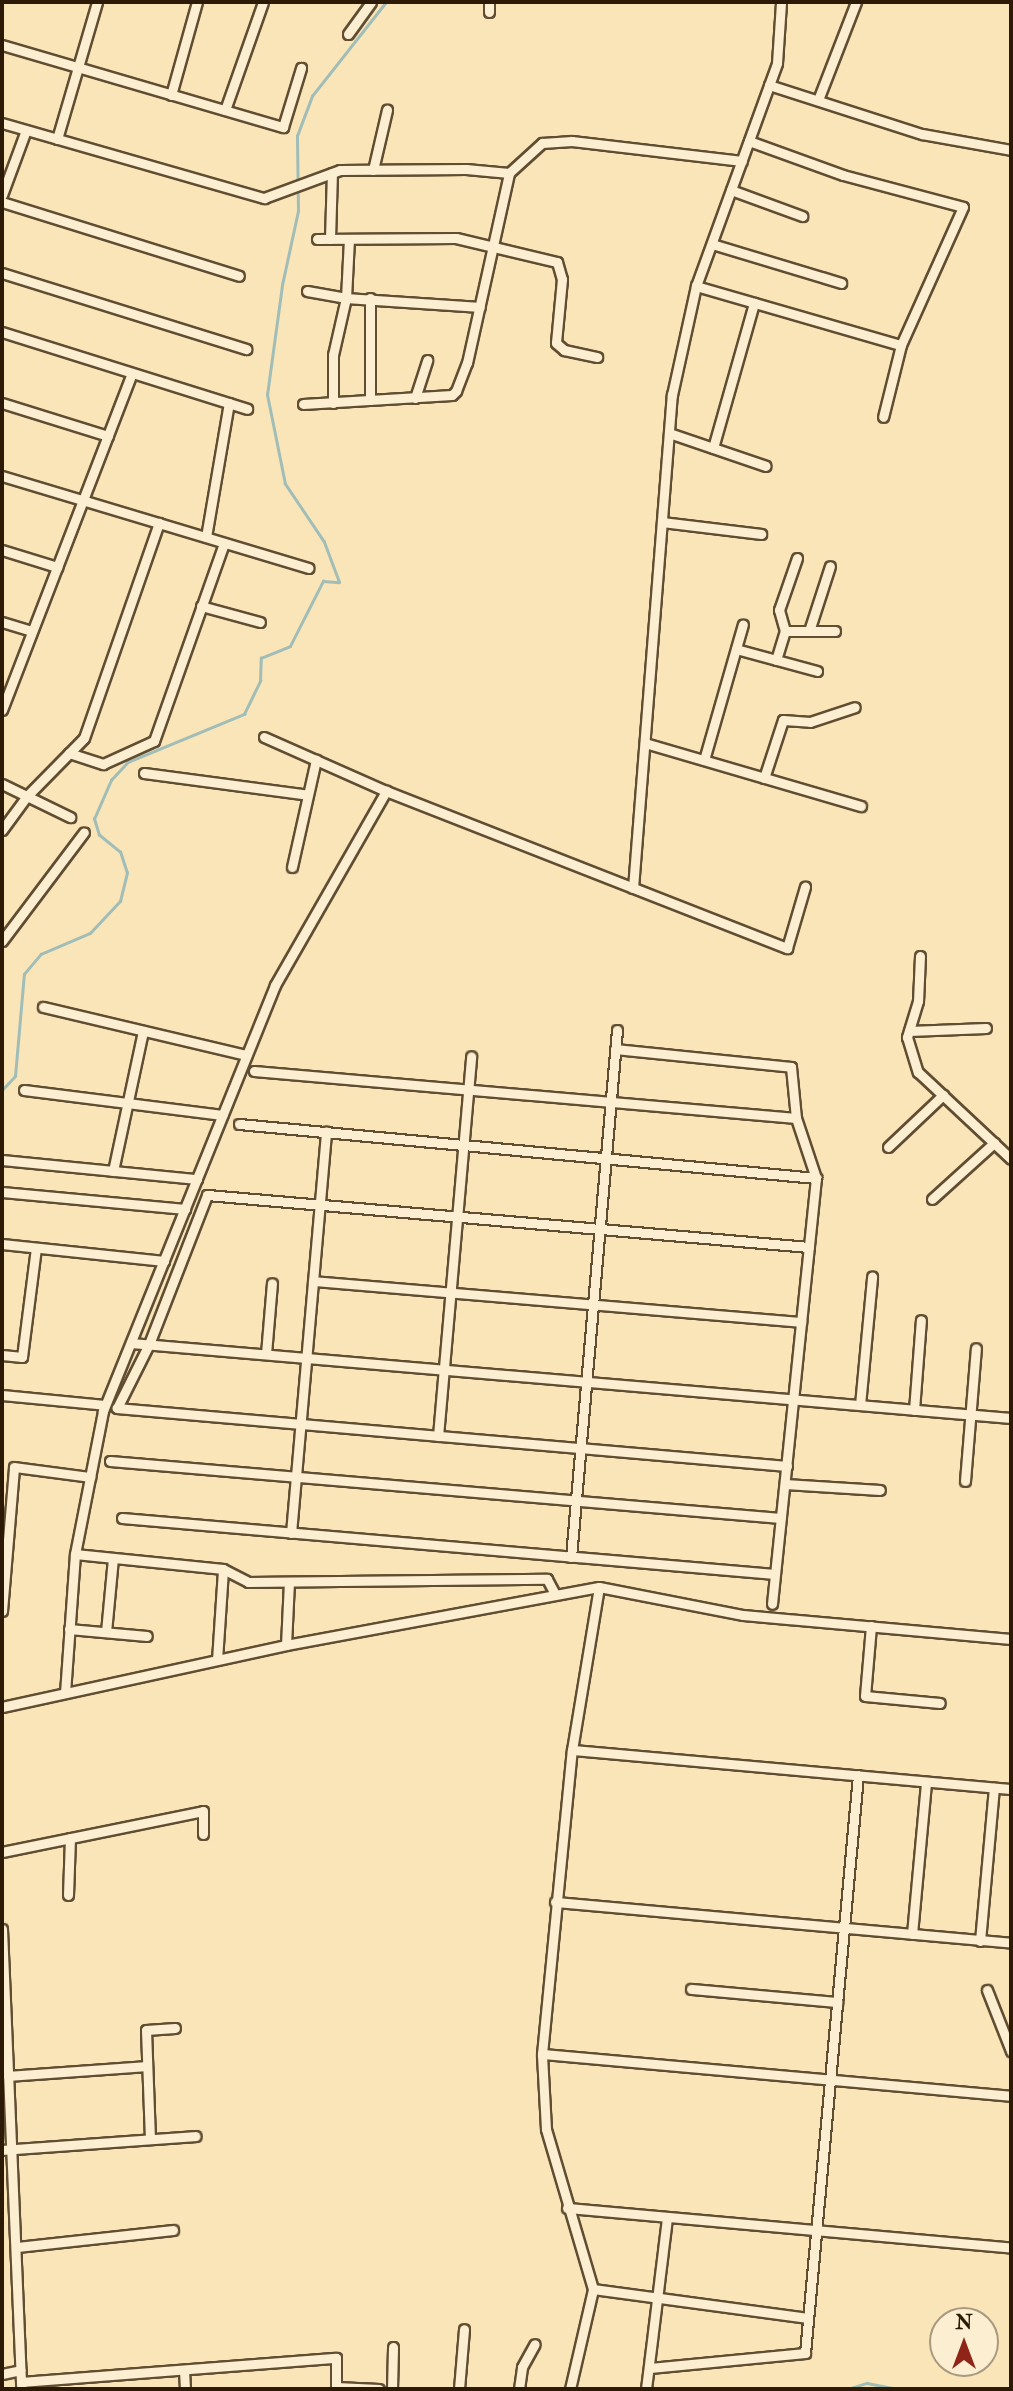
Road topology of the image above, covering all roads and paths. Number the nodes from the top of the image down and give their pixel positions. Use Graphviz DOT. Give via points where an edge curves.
graph roads {
  1 [pos="97,2"];
  2 [pos="197,2"];
  3 [pos="263,2"];
  4 [pos="371,2"];
  5 [pos="781,2"];
  6 [pos="856,2"];
  7 [pos="348,34"];
  8 [pos="2,45"];
  9 [pos="78,67"];
  10 [pos="301,68"];
  11 [pos="769,85"];
  12 [pos="171,94"];
  13 [pos="818,100"];
  14 [pos="225,110"];
  15 [pos="387,110"];
  16 [pos="2,123"];
  17 [pos="26,130"];
  18 [pos="57,139"];
  19 [pos="749,141"];
  20 [pos="1011,150"];
  21 [pos="742,162"];
  22 [pos="373,170"];
  23 [pos="332,173"];
  24 [pos="509,173"];
  25 [pos="731,190"];
  26 [pos="2,195"];
  27 [pos="2,202"];
  28 [pos="802,216"];
  29 [pos="317,239"];
  30 [pos="330,239"];
  31 [pos="349,239"];
  32 [pos="712,244"];
  33 [pos="493,248"];
  34 [pos="2,273"];
  35 [pos="239,276"];
  36 [pos="841,283"];
  37 [pos="696,286"];
  38 [pos="307,291"];
  39 [pos="346,298"];
  40 [pos="370,299"];
  41 [pos="754,303"];
  42 [pos="480,307"];
  43 [pos="2,332"];
  44 [pos="901,345"];
  45 [pos="246,349"];
  46 [pos="597,357"];
  47 [pos="428,360"];
  48 [pos="132,373"];
  49 [pos="415,398"];
  50 [pos="370,400"];
  51 [pos="2,403"];
  52 [pos="333,403"];
  53 [pos="229,404"];
  54 [pos="303,404"];
  55 [pos="247,409"];
  56 [pos="883,417"];
  57 [pos="669,433"];
  58 [pos="107,436"];
  59 [pos="713,448"];
  60 [pos="765,466"];
  61 [pos="2,475"];
  62 [pos="83,500"];
  63 [pos="662,522"];
  64 [pos="159,523"];
  65 [pos="761,534"];
  66 [pos="206,537"];
  67 [pos="224,543"];
  68 [pos="2,550"];
  69 [pos="797,558"];
  70 [pos="830,566"];
  71 [pos="57,567"];
  72 [pos="308,568"];
  73 [pos="201,606"];
  74 [pos="2,622"];
  75 [pos="260,622"];
  76 [pos="743,624"];
  77 [pos="32,631"];
  78 [pos="785,631"];
  79 [pos="809,631"];
  80 [pos="835,631"];
  81 [pos="736,649"];
  82 [pos="776,660"];
  83 [pos="817,671"];
  84 [pos="5,691"];
  85 [pos="855,707"];
  86 [pos="2,710"];
  87 [pos="264,737"];
  88 [pos="645,743"];
  89 [pos="69,753"];
  90 [pos="316,760"];
  91 [pos="704,760"];
  92 [pos="144,773"];
  93 [pos="764,778"];
  94 [pos="2,784"];
  95 [pos="386,791"];
  96 [pos="308,795"];
  97 [pos="27,796"];
  98 [pos="861,806"];
  99 [pos="70,817"];
  100 [pos="2,830"];
  101 [pos="84,832"];
  102 [pos="292,867"];
  103 [pos="805,887"];
  104 [pos="633,888"];
  105 [pos="2,941"];
  106 [pos="920,956"];
  107 [pos="43,1007"];
  108 [pos="986,1028"];
  109 [pos="617,1030"];
  110 [pos="144,1031"];
  111 [pos="909,1031"];
  112 [pos="615,1049"];
  113 [pos="246,1055"];
  114 [pos="471,1056"];
  115 [pos="254,1071"];
  116 [pos="24,1090"];
  117 [pos="468,1090"];
  118 [pos="943,1095"];
  119 [pos="611,1102"];
  120 [pos="128,1103"];
  121 [pos="222,1115"];
  122 [pos="796,1118"];
  123 [pos="240,1124"];
  124 [pos="326,1132"];
  125 [pos="994,1143"];
  126 [pos="463,1145"];
  127 [pos="888,1147"];
  128 [pos="606,1158"];
  129 [pos="1011,1159"];
  130 [pos="2,1160"];
  131 [pos="113,1171"];
  132 [pos="816,1178"];
  133 [pos="197,1179"];
  134 [pos="2,1192"];
  135 [pos="932,1199"];
  136 [pos="319,1205"];
  137 [pos="185,1209"];
  138 [pos="457,1217"];
  139 [pos="600,1229"];
  140 [pos="2,1244"];
  141 [pos="809,1247"];
  142 [pos="36,1248"];
  143 [pos="164,1261"];
  144 [pos="872,1277"];
  145 [pos="313,1280"];
  146 [pos="272,1283"];
  147 [pos="450,1292"];
  148 [pos="593,1304"];
  149 [pos="921,1321"];
  150 [pos="802,1322"];
  151 [pos="131,1343"];
  152 [pos="149,1344"];
  153 [pos="976,1348"];
  154 [pos="266,1354"];
  155 [pos="2,1355"];
  156 [pos="306,1358"];
  157 [pos="443,1370"];
  158 [pos="586,1382"];
  159 [pos="2,1395"];
  160 [pos="793,1400"];
  161 [pos="105,1405"];
  162 [pos="860,1405"];
  163 [pos="914,1410"];
  164 [pos="971,1415"];
  165 [pos="1011,1418"];
  166 [pos="300,1424"];
  167 [pos="438,1436"];
  168 [pos="581,1448"];
  169 [pos="110,1461"];
  170 [pos="787,1466"];
  171 [pos="90,1477"];
  172 [pos="296,1477"];
  173 [pos="965,1481"];
  174 [pos="785,1484"];
  175 [pos="880,1490"];
  176 [pos="576,1501"];
  177 [pos="122,1518"];
  178 [pos="781,1518"];
  179 [pos="291,1533"];
  180 [pos="4,1551"];
  181 [pos="75,1554"];
  182 [pos="571,1557"];
  183 [pos="113,1558"];
  184 [pos="223,1569"];
  185 [pos="775,1574"];
  186 [pos="289,1582"];
  187 [pos="599,1587"];
  188 [pos="554,1592"];
  189 [pos="772,1604"];
  190 [pos="2,1611"];
  191 [pos="871,1626"];
  192 [pos="69,1629"];
  193 [pos="106,1632"];
  194 [pos="147,1636"];
  195 [pos="1011,1639"];
  196 [pos="286,1645"];
  197 [pos="217,1660"];
  198 [pos="65,1693"];
  199 [pos="940,1703"];
  200 [pos="2,1707"];
  201 [pos="572,1750"];
  202 [pos="858,1775"];
  203 [pos="926,1782"];
  204 [pos="994,1788"];
  205 [pos="1011,1789"];
  206 [pos="202,1834"];
  207 [pos="70,1838"];
  208 [pos="2,1852"];
  209 [pos="68,1895"];
  210 [pos="555,1902"];
  211 [pos="844,1928"];
  212 [pos="2,1929"];
  213 [pos="912,1934"];
  214 [pos="980,1941"];
  215 [pos="1011,1943"];
  216 [pos="691,1989"];
  217 [pos="987,1990"];
  218 [pos="837,2002"];
  219 [pos="175,2028"];
  220 [pos="1011,2051"];
  221 [pos="542,2054"];
  222 [pos="147,2066"];
  223 [pos="8,2076"];
  224 [pos="830,2080"];
  225 [pos="1011,2096"];
  226 [pos="195,2136"];
  227 [pos="150,2139"];
  228 [pos="7,2149"];
  229 [pos="567,2208"];
  230 [pos="667,2217"];
  231 [pos="173,2230"];
  232 [pos="816,2231"];
  233 [pos="17,2247"];
  234 [pos="1011,2248"];
  235 [pos="593,2289"];
  236 [pos="660,2298"];
  237 [pos="808,2318"];
  238 [pos="464,2329"];
  239 [pos="535,2344"];
  240 [pos="393,2347"];
  241 [pos="650,2368"];
  242 [pos="21,2370"];
  243 [pos="184,2370"];
  244 [pos="2,2374"];
  245 [pos="21,2386"];
  246 [pos="336,2388"];
  247 [pos="185,2389"];
  248 [pos="379,2389"];
  249 [pos="392,2389"];
  250 [pos="459,2389"];
  251 [pos="519,2389"];
  252 [pos="570,2389"];
  253 [pos="646,2389"];
  1 -- 9 [label="street"];
  2 -- 12 [label="street"];
  3 -- 14 [label="street"];
  4 -- 7 [label="street"];
  5 -- 11 [label="street" via="780,40"];
  6 -- 13 [label="street"];
  8 -- 9 [label="street"];
  9 -- 12 [label="street"];
  9 -- 18 [label="street"];
  10 -- 14 [label="street" via="283,127"];
  11 -- 13 [label="street"];
  11 -- 19 [label="street"];
  12 -- 14 [label="street"];
  13 -- 20 [label="street" via="922,134"];
  15 -- 22 [label="street"];
  16 -- 17 [label="street"];
  17 -- 18 [label="street"];
  17 -- 26 [label="street"];
  18 -- 23 [label="street" via="264,198"];
  19 -- 21 [label="street"];
  19 -- 44 [label="street" via="843,175 963,206"];
  21 -- 24 [label="street" via="554,141 531,150"];
  21 -- 25 [label="street"];
  22 -- 23 [label="street"];
  22 -- 24 [label="street"];
  23 -- 30 [label="street"];
  24 -- 33 [label="street"];
  25 -- 28 [label="street"];
  25 -- 32 [label="street"];
  27 -- 35 [label="street"];
  29 -- 30 [label="street"];
  30 -- 31 [label="street"];
  31 -- 33 [label="street" via="456,238"];
  31 -- 39 [label="street"];
  32 -- 36 [label="street"];
  32 -- 37 [label="street"];
  33 -- 42 [label="street"];
  33 -- 46 [label="street" via="557,262 562,279 556,342 564,350"];
  34 -- 45 [label="street"];
  37 -- 41 [label="street"];
  37 -- 57 [label="street" via="672,395"];
  38 -- 39 [label="street"];
  39 -- 40 [label="street"];
  39 -- 52 [label="street" via="334,355"];
  40 -- 42 [label="street"];
  40 -- 50 [label="street"];
  41 -- 44 [label="street"];
  41 -- 59 [label="street"];
  42 -- 49 [label="street" via="456,391"];
  43 -- 48 [label="street"];
  44 -- 56 [label="street"];
  47 -- 49 [label="street"];
  48 -- 53 [label="street"];
  48 -- 58 [label="street"];
  49 -- 50 [label="street"];
  50 -- 52 [label="street"];
  51 -- 58 [label="street"];
  52 -- 54 [label="street"];
  53 -- 55 [label="street"];
  53 -- 66 [label="street"];
  57 -- 59 [label="street"];
  57 -- 63 [label="street"];
  58 -- 62 [label="street"];
  59 -- 60 [label="street"];
  61 -- 62 [label="street"];
  62 -- 64 [label="street"];
  62 -- 71 [label="street"];
  63 -- 65 [label="street"];
  63 -- 88 [label="street"];
  64 -- 66 [label="street"];
  64 -- 89 [label="street" via="84,738"];
  66 -- 67 [label="street"];
  67 -- 72 [label="street"];
  67 -- 73 [label="street"];
  68 -- 71 [label="street"];
  69 -- 78 [label="street" via="779,610"];
  70 -- 79 [label="street"];
  71 -- 77 [label="street"];
  73 -- 75 [label="street"];
  73 -- 89 [label="street" via="154,741 103,764"];
  74 -- 77 [label="street"];
  76 -- 81 [label="street"];
  77 -- 84 [label="street"];
  78 -- 79 [label="street"];
  78 -- 82 [label="street"];
  79 -- 80 [label="street"];
  81 -- 82 [label="street"];
  81 -- 91 [label="street"];
  82 -- 83 [label="street"];
  84 -- 86 [label="street"];
  85 -- 93 [label="street" via="810,722 783,720"];
  87 -- 90 [label="street"];
  88 -- 91 [label="street"];
  88 -- 104 [label="street"];
  89 -- 97 [label="street"];
  90 -- 95 [label="street"];
  90 -- 96 [label="street"];
  91 -- 93 [label="street"];
  92 -- 96 [label="street"];
  93 -- 98 [label="street"];
  94 -- 97 [label="street"];
  95 -- 104 [label="street"];
  95 -- 113 [label="street" via="275,985"];
  96 -- 102 [label="street"];
  97 -- 99 [label="street"];
  97 -- 100 [label="street"];
  101 -- 105 [label="street"];
  103 -- 104 [label="street" via="787,948"];
  106 -- 111 [label="street" via="918,1000"];
  107 -- 110 [label="street"];
  108 -- 111 [label="street"];
  109 -- 112 [label="street"];
  110 -- 113 [label="street"];
  110 -- 120 [label="street"];
  111 -- 118 [label="street" via="918,1072"];
  112 -- 119 [label="street"];
  112 -- 122 [label="street" via="791,1067"];
  113 -- 121 [label="street"];
  114 -- 117 [label="street"];
  115 -- 117 [label="street"];
  116 -- 120 [label="street"];
  117 -- 119 [label="street"];
  117 -- 126 [label="street"];
  118 -- 125 [label="street"];
  118 -- 127 [label="street"];
  119 -- 122 [label="street"];
  119 -- 128 [label="street"];
  120 -- 121 [label="street"];
  120 -- 131 [label="street"];
  121 -- 133 [label="street"];
  122 -- 132 [label="street"];
  123 -- 124 [label="street"];
  124 -- 126 [label="street"];
  124 -- 136 [label="street"];
  125 -- 129 [label="street"];
  125 -- 135 [label="street"];
  126 -- 128 [label="street"];
  126 -- 138 [label="street"];
  128 -- 132 [label="street"];
  128 -- 139 [label="street"];
  130 -- 131 [label="street"];
  131 -- 133 [label="street"];
  132 -- 141 [label="street"];
  133 -- 137 [label="street"];
  134 -- 137 [label="street"];
  136 -- 138 [label="street"];
  136 -- 145 [label="street"];
  136 -- 152 [label="street" via="206,1195"];
  137 -- 143 [label="street"];
  138 -- 139 [label="street"];
  138 -- 147 [label="street"];
  139 -- 141 [label="street"];
  139 -- 148 [label="street"];
  140 -- 142 [label="street"];
  141 -- 150 [label="street"];
  142 -- 143 [label="street"];
  142 -- 155 [label="street" via="22,1357"];
  143 -- 151 [label="street"];
  144 -- 162 [label="street"];
  145 -- 147 [label="street"];
  145 -- 156 [label="street"];
  146 -- 154 [label="street"];
  147 -- 148 [label="street"];
  147 -- 157 [label="street"];
  148 -- 150 [label="street"];
  148 -- 158 [label="street"];
  149 -- 163 [label="street"];
  150 -- 160 [label="street"];
  151 -- 152 [label="street"];
  151 -- 161 [label="street"];
  152 -- 154 [label="street"];
  152 -- 166 [label="street" via="117,1408"];
  153 -- 164 [label="street"];
  154 -- 156 [label="street"];
  156 -- 157 [label="street"];
  156 -- 166 [label="street"];
  157 -- 158 [label="street"];
  157 -- 167 [label="street"];
  158 -- 160 [label="street"];
  158 -- 168 [label="street"];
  159 -- 161 [label="street"];
  160 -- 162 [label="street"];
  160 -- 170 [label="street"];
  161 -- 171 [label="street"];
  162 -- 163 [label="street"];
  163 -- 164 [label="street"];
  164 -- 165 [label="street"];
  164 -- 173 [label="street"];
  166 -- 167 [label="street"];
  166 -- 172 [label="street"];
  167 -- 168 [label="street"];
  168 -- 170 [label="street"];
  168 -- 176 [label="street"];
  169 -- 172 [label="street"];
  170 -- 174 [label="street"];
  171 -- 180 [label="street" via="13,1467"];
  171 -- 181 [label="street"];
  172 -- 176 [label="street"];
  172 -- 179 [label="street"];
  174 -- 175 [label="street"];
  174 -- 178 [label="street"];
  176 -- 178 [label="street"];
  176 -- 182 [label="street"];
  177 -- 179 [label="street"];
  178 -- 185 [label="street"];
  179 -- 182 [label="street"];
  180 -- 190 [label="street"];
  181 -- 183 [label="street"];
  181 -- 192 [label="street"];
  182 -- 185 [label="street"];
  183 -- 184 [label="street"];
  183 -- 193 [label="street"];
  184 -- 186 [label="street" via="248,1582"];
  184 -- 197 [label="street"];
  185 -- 189 [label="street"];
  186 -- 188 [label="street" via="547,1579"];
  186 -- 196 [label="street"];
  187 -- 188 [label="street"];
  187 -- 191 [label="street" via="743,1615"];
  187 -- 201 [label="street"];
  188 -- 196 [label="street"];
  191 -- 195 [label="street"];
  191 -- 199 [label="street" via="865,1696"];
  192 -- 193 [label="street"];
  192 -- 198 [label="street"];
  193 -- 194 [label="street"];
  196 -- 197 [label="street"];
  197 -- 198 [label="street"];
  198 -- 200 [label="street"];
  201 -- 202 [label="street"];
  201 -- 210 [label="street"];
  202 -- 203 [label="street"];
  202 -- 211 [label="street"];
  203 -- 204 [label="street"];
  203 -- 213 [label="street"];
  204 -- 205 [label="street"];
  204 -- 214 [label="street"];
  206 -- 207 [label="street" via="203,1811"];
  207 -- 208 [label="street"];
  207 -- 209 [label="street"];
  210 -- 211 [label="street"];
  210 -- 221 [label="street"];
  211 -- 213 [label="street"];
  211 -- 218 [label="street"];
  212 -- 223 [label="street"];
  213 -- 214 [label="street"];
  214 -- 215 [label="street"];
  216 -- 218 [label="street"];
  217 -- 220 [label="street"];
  218 -- 224 [label="street"];
  219 -- 222 [label="street" via="146,2030"];
  221 -- 224 [label="street"];
  221 -- 229 [label="street" via="546,2129"];
  222 -- 223 [label="street"];
  222 -- 227 [label="street"];
  223 -- 228 [label="street"];
  224 -- 225 [label="street"];
  224 -- 232 [label="street"];
  226 -- 227 [label="street"];
  227 -- 228 [label="street"];
  228 -- 233 [label="street"];
  229 -- 230 [label="street"];
  229 -- 235 [label="street"];
  230 -- 232 [label="street"];
  230 -- 236 [label="street"];
  231 -- 233 [label="street"];
  232 -- 234 [label="street"];
  232 -- 237 [label="street"];
  233 -- 242 [label="street"];
  235 -- 236 [label="street"];
  235 -- 252 [label="street"];
  236 -- 237 [label="street"];
  236 -- 241 [label="street"];
  237 -- 241 [label="street" via="805,2353"];
  238 -- 250 [label="street"];
  239 -- 251 [label="street" via="522,2367"];
  240 -- 249 [label="street"];
  241 -- 253 [label="street"];
  242 -- 244 [label="street"];
  242 -- 245 [label="street"];
  243 -- 245 [label="street"];
  243 -- 246 [label="street" via="336,2358"];
  243 -- 247 [label="street"];
  246 -- 248 [label="street"];
}
